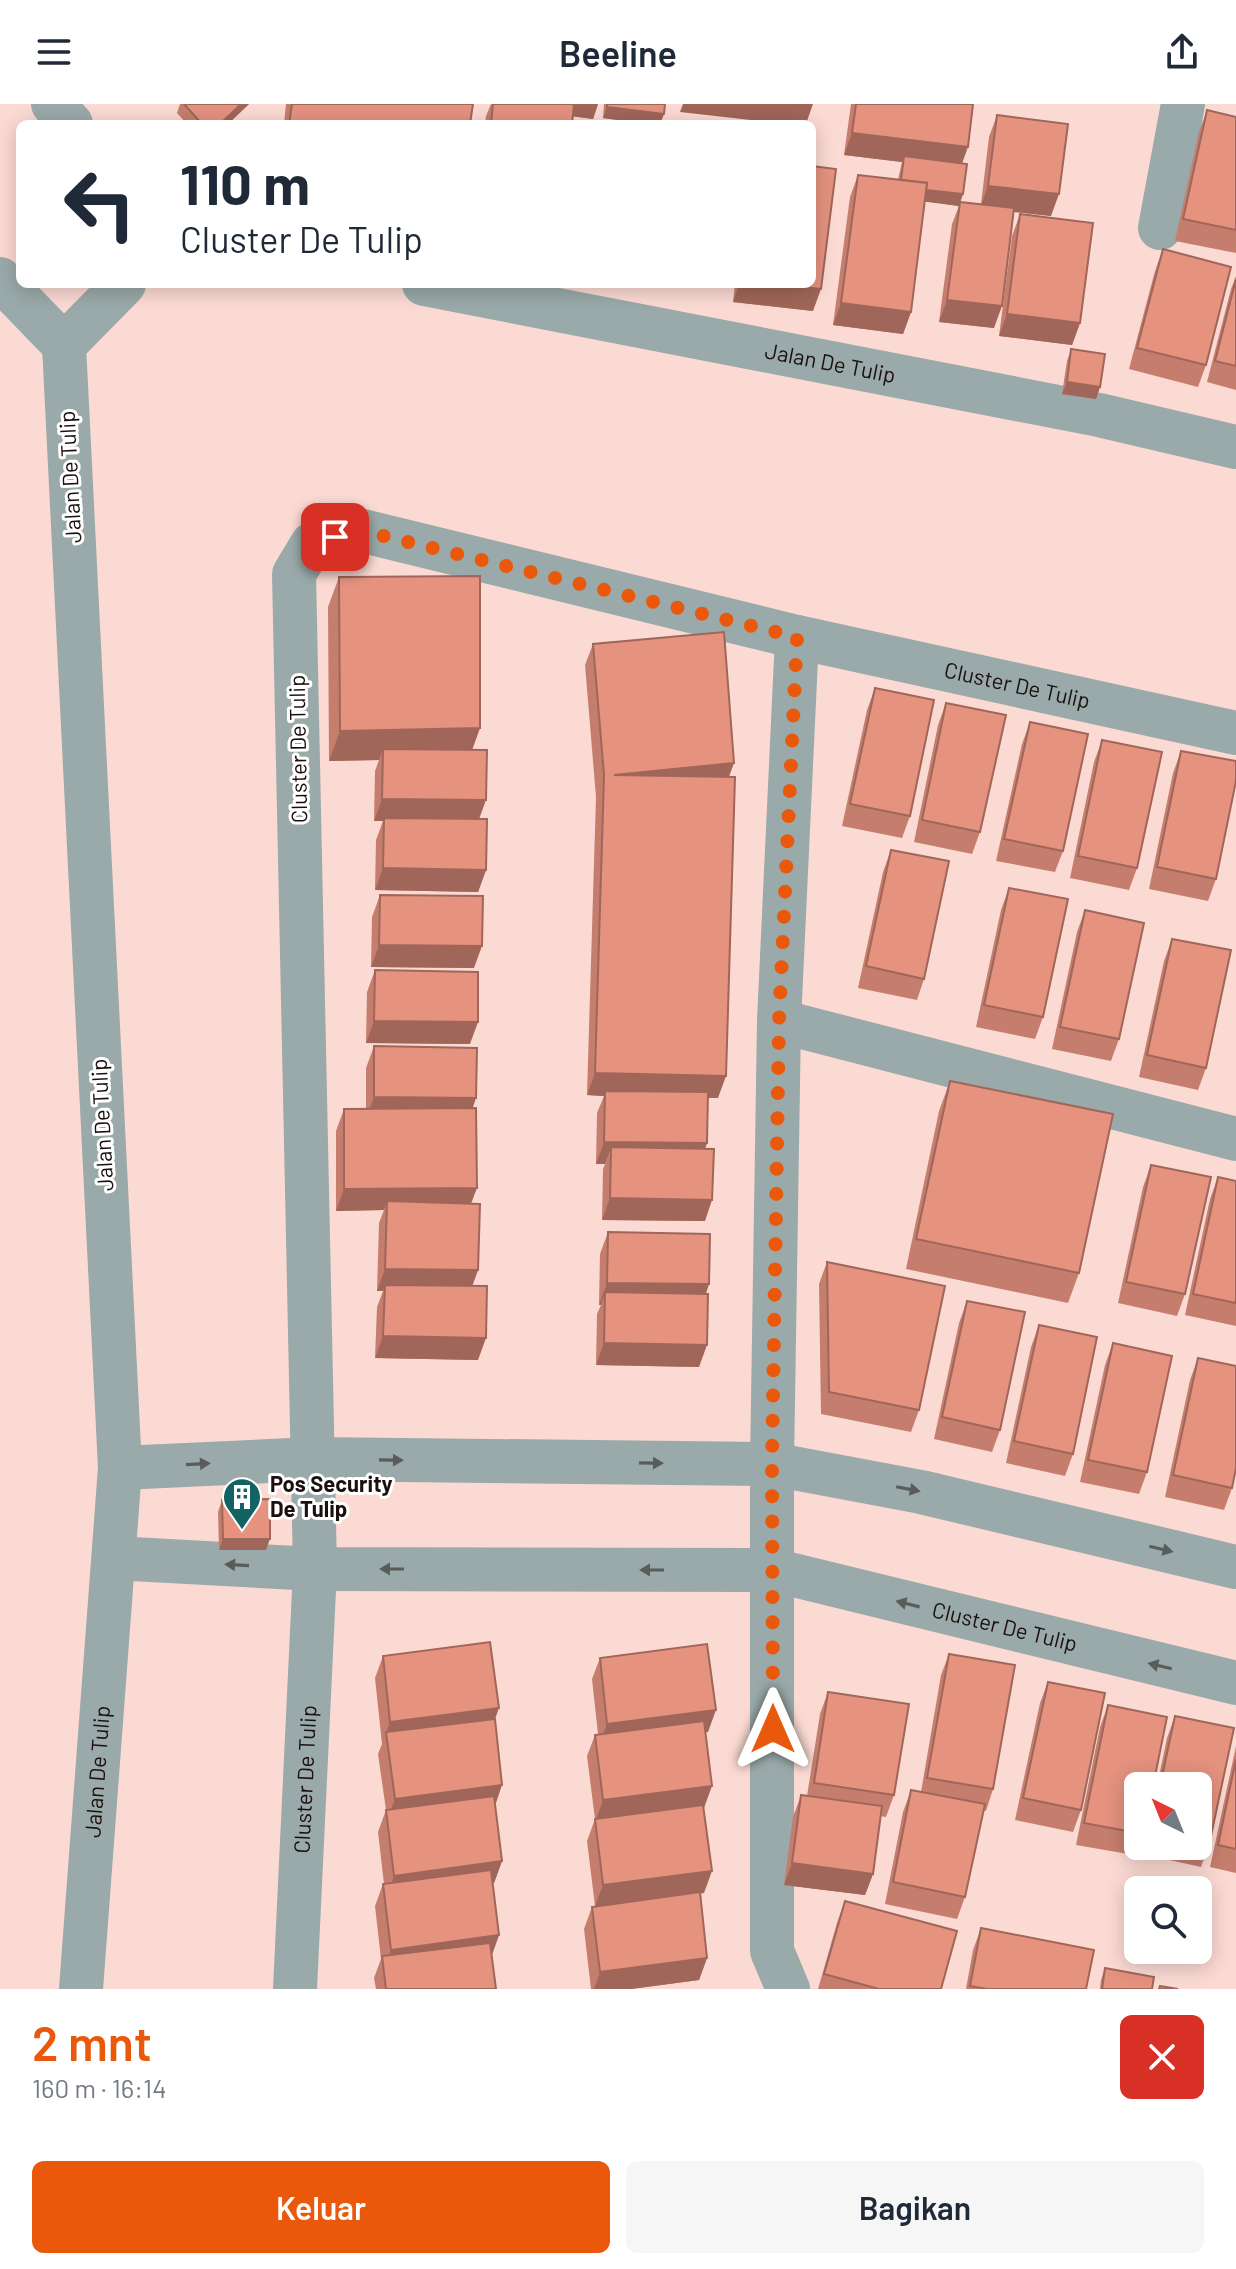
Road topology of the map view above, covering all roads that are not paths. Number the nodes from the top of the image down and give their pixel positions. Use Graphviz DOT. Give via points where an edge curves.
graph roads {
  1 [pos="53,104"];
  2 [pos="1183,104"];
  3 [pos="67,120"];
  4 [pos="1160,228"];
  5 [pos="0,279"];
  6 [pos="120,288"];
  7 [pos="445,288"];
  8 [pos="64,345"];
  9 [pos="1236,447"];
  10 [pos="797,637"];
  11 [pos="1236,733"];
  12 [pos="779,1021"];
  13 [pos="1236,1139"];
  14 [pos="313,1459"];
  15 [pos="772,1464"];
  16 [pos="120,1468"];
  17 [pos="114,1558"];
  18 [pos="1236,1567"];
  19 [pos="315,1569"];
  20 [pos="773,1570"];
  21 [pos="1236,1683"];
  22 [pos="81,1989"];
  23 [pos="295,1989"];
  24 [pos="788,1989"];
  1 -- 3 [label="street"];
  2 -- 4 [label="street"];
  5 -- 8 [label="street"];
  6 -- 8 [label="street"];
  7 -- 9 [label="street, Jalan De Tulip" via="1099,415"];
  8 -- 16 [label="street, Jalan De Tulip"];
  10 -- 11 [label="street, Cluster De Tulip"];
  10 -- 12 [label="street"];
  10 -- 14 [label="street, Cluster De Tulip" via="359,530 312,544 294,574"];
  12 -- 13 [label="street"];
  12 -- 15 [label="street"];
  14 -- 15 [label="street, one-way"];
  16 -- 14 [label="street, one-way"];
  14 -- 19 [label="street, Cluster De Tulip"];
  15 -- 18 [label="street, one-way" via="921,1492"];
  15 -- 20 [label="street"];
  16 -- 17 [label="street, Jalan De Tulip"];
  19 -- 17 [label="street, Cluster De Tulip, one-way"];
  17 -- 22 [label="street, Jalan De Tulip"];
  20 -- 19 [label="street, Cluster De Tulip, one-way"];
  19 -- 23 [label="street, Cluster De Tulip"];
  21 -- 20 [label="street, Cluster De Tulip, one-way"];
  20 -- 24 [label="street" via="772,1951"];
}
